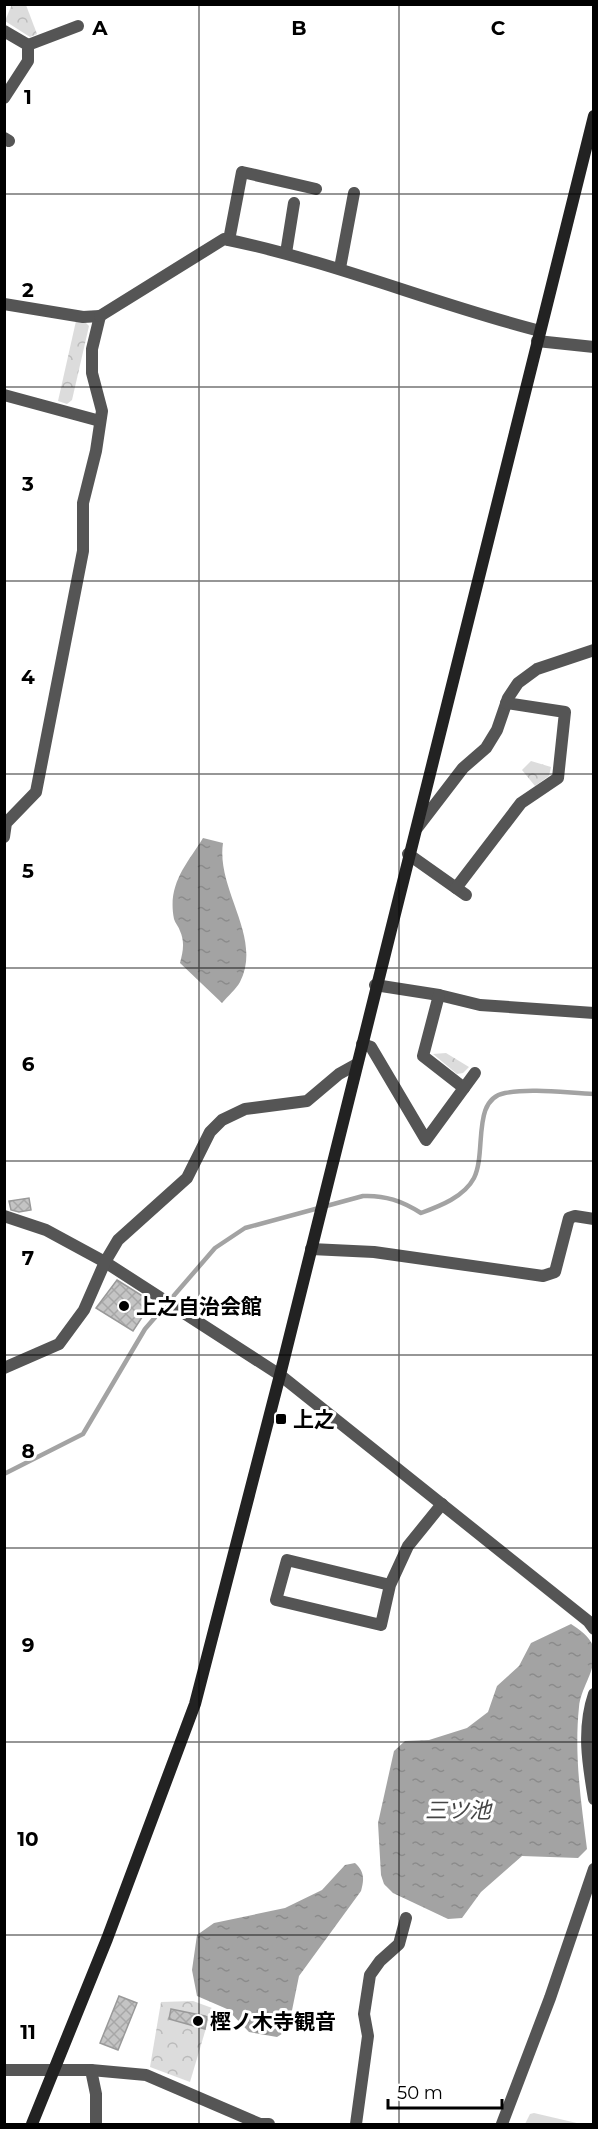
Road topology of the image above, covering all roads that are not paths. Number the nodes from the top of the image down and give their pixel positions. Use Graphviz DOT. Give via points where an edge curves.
graph roads {
  1 [pos="78,26"];
  2 [pos="4,31"];
  3 [pos="28,45"];
  4 [pos="4,98"];
  5 [pos="594,116"];
  6 [pos="316,189"];
  7 [pos="354,194"];
  8 [pos="294,203"];
  9 [pos="229,240"];
  10 [pos="286,253"];
  11 [pos="340,268"];
  12 [pos="4,304"];
  13 [pos="100,316"];
  14 [pos="538,336"];
  15 [pos="594,347"];
  16 [pos="4,395"];
  17 [pos="100,421"];
  18 [pos="594,650"];
  19 [pos="506,703"];
  20 [pos="414,832"];
  21 [pos="4,837"];
  22 [pos="408,854"];
  23 [pos="375,985"];
  24 [pos="439,995"];
  25 [pos="594,1013"];
  26 [pos="362,1044"];
  27 [pos="357,1064"];
  28 [pos="475,1073"];
  29 [pos="465,1088"];
  30 [pos="4,1216"];
  31 [pos="594,1219"];
  32 [pos="311,1249"];
  33 [pos="105,1262"];
  34 [pos="4,1368"];
  35 [pos="280,1375"];
  36 [pos="442,1504"];
  37 [pos="390,1586"];
  38 [pos="592,1621"];
  39 [pos="594,1694"];
  40 [pos="594,1799"];
  41 [pos="594,1869"];
  42 [pos="406,1918"];
  43 [pos="4,2070"];
  44 [pos="54,2070"];
  45 [pos="91,2070"];
  46 [pos="32,2124"];
  47 [pos="96,2124"];
  48 [pos="263,2124"];
  49 [pos="356,2124"];
  50 [pos="502,2124"];
  1 -- 3 [label="street"];
  2 -- 3 [label="street"];
  3 -- 4 [label="street" via="28,61"];
  5 -- 14 [label="street"];
  6 -- 9 [label="street" via="242,172"];
  7 -- 11 [label="street"];
  8 -- 10 [label="street"];
  9 -- 10 [label="street"];
  9 -- 13 [label="street" via="224,238"];
  10 -- 11 [label="street"];
  11 -- 14 [label="street" via="455,304"];
  12 -- 13 [label="street" via="83,317"];
  13 -- 17 [label="street" via="92,349 92,373 102,411"];
  14 -- 15 [label="street"];
  14 -- 20 [label="street"];
  16 -- 17 [label="street"];
  17 -- 21 [label="street" via="82,503 83,551 36,792 6,823"];
  18 -- 19 [label="street" via="528,673"];
  19 -- 20 [label="street" via="486,748 463,768"];
  19 -- 22 [label="street" via="565,712 558,778 521,802 461,891"];
  20 -- 22 [label="street"];
  22 -- 23 [label="street"];
  23 -- 24 [label="street"];
  23 -- 26 [label="street"];
  24 -- 25 [label="street" via="480,1005"];
  24 -- 29 [label="street" via="423,1056"];
  26 -- 27 [label="street"];
  26 -- 29 [label="street" via="371,1047 426,1140"];
  27 -- 32 [label="street"];
  27 -- 33 [label="street" via="307,1101 244,1109 222,1120 210,1132 187,1178 118,1240"];
  28 -- 29 [label="street"];
  30 -- 33 [label="street" via="46,1230"];
  31 -- 32 [label="street" via="569,1218 555,1272 543,1276 374,1252"];
  32 -- 35 [label="street"];
  33 -- 34 [label="street" via="84,1310 59,1344"];
  33 -- 35 [label="street"];
  35 -- 36 [label="street"];
  35 -- 44 [label="street" via="195,1704"];
  36 -- 37 [label="street" via="408,1546"];
  36 -- 38 [label="street"];
  37 -- 37 [label="street" via="381,1625 276,1600 287,1560"];
  39 -- 40 [label="street" via="587,1728 587,1759"];
  41 -- 50 [label="street"];
  42 -- 49 [label="street" via="399,1944 370,1976 364,2014 368,2036"];
  43 -- 44 [label="street"];
  44 -- 45 [label="street"];
  44 -- 46 [label="street"];
  45 -- 47 [label="street"];
  45 -- 48 [label="street" via="146,2075"];
}
